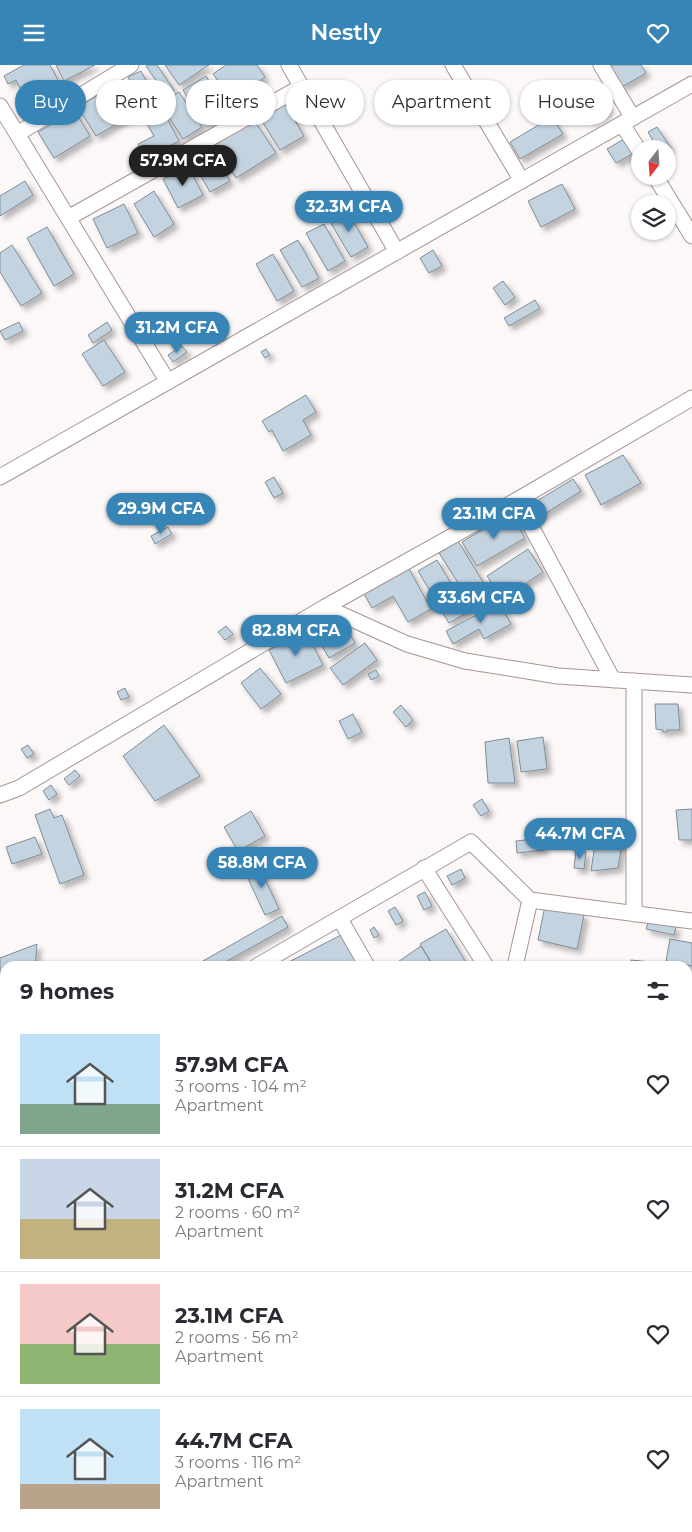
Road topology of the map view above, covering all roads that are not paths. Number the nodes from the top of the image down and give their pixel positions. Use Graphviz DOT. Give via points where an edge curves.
graph roads {
  1 [pos="131,65"];
  2 [pos="288,65"];
  3 [pos="453,65"];
  4 [pos="601,65"];
  5 [pos="298,80"];
  6 [pos="692,85"];
  7 [pos="286,96"];
  8 [pos="0,106"];
  9 [pos="628,121"];
  10 [pos="324,125"];
  11 [pos="17,134"];
  12 [pos="635,140"];
  13 [pos="522,181"];
  14 [pos="661,185"];
  15 [pos="68,218"];
  16 [pos="692,236"];
  17 [pos="397,252"];
  18 [pos="168,382"];
  19 [pos="692,398"];
  20 [pos="0,477"];
  21 [pos="517,501"];
  22 [pos="325,607"];
  23 [pos="613,680"];
  24 [pos="634,681"];
  25 [pos="692,685"];
  26 [pos="0,795"];
  27 [pos="424,868"];
  28 [pos="530,901"];
  29 [pos="634,914"];
  30 [pos="340,919"];
  31 [pos="692,921"];
  32 [pos="270,961"];
  33 [pos="364,961"];
  34 [pos="483,961"];
  35 [pos="516,961"];
  1 -- 11 [label="street"];
  2 -- 5 [label="street"];
  3 -- 13 [label="street"];
  4 -- 9 [label="street"];
  6 -- 9 [label="street"];
  7 -- 15 [label="street"];
  8 -- 11 [label="street"];
  9 -- 12 [label="street"];
  9 -- 13 [label="street"];
  10 -- 17 [label="street"];
  11 -- 15 [label="street"];
  13 -- 17 [label="street"];
  14 -- 16 [label="street"];
  15 -- 18 [label="street"];
  17 -- 18 [label="street"];
  18 -- 20 [label="street"];
  19 -- 21 [label="street"];
  21 -- 22 [label="street"];
  21 -- 23 [label="street"];
  22 -- 23 [label="street" via="407,644 464,661 558,676"];
  22 -- 26 [label="street" via="20,788"];
  23 -- 24 [label="street"];
  24 -- 25 [label="street"];
  24 -- 29 [label="street"];
  27 -- 28 [label="street" via="471,843"];
  27 -- 30 [label="street"];
  27 -- 34 [label="street"];
  28 -- 29 [label="street"];
  28 -- 35 [label="street"];
  29 -- 31 [label="street"];
  30 -- 32 [label="street"];
  30 -- 33 [label="street"];
}
